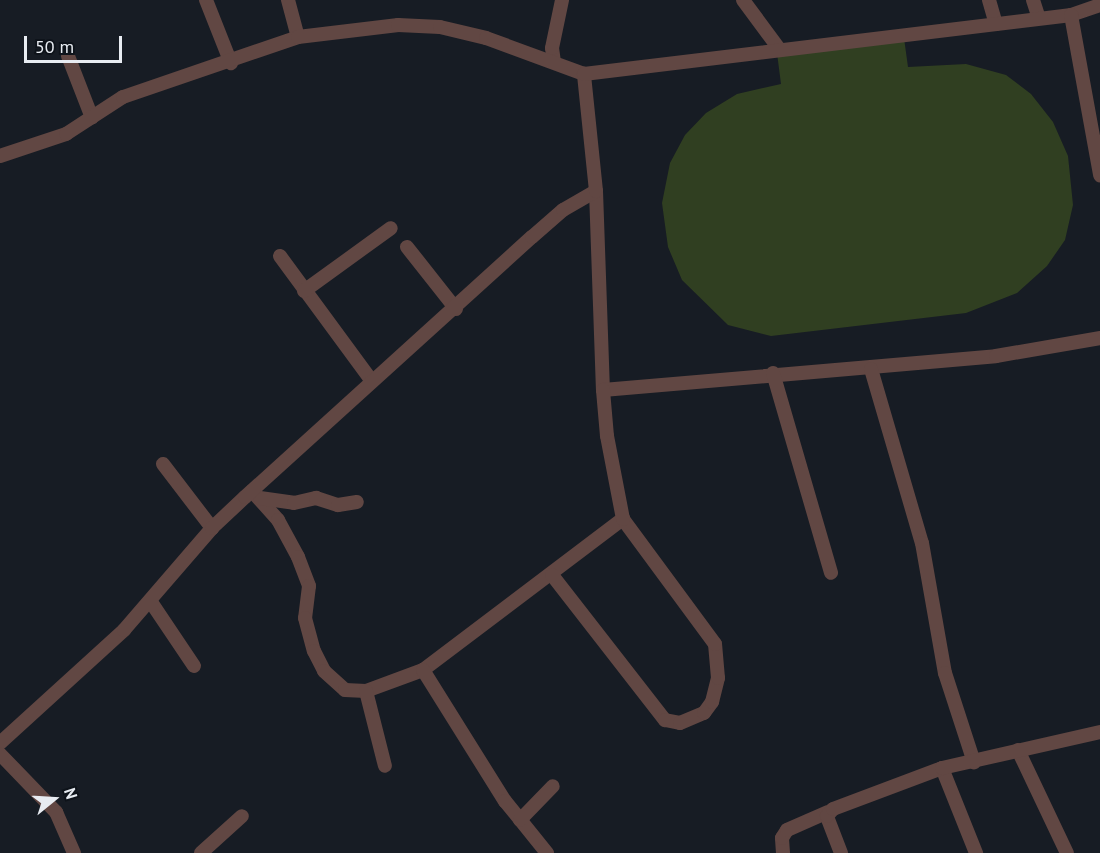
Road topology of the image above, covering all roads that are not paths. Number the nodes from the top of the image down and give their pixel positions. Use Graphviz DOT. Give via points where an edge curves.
graph roads {
  1 [pos="206,0"];
  2 [pos="562,0"];
  3 [pos="742,0"];
  4 [pos="989,0"];
  5 [pos="1033,0"];
  6 [pos="290,1"];
  7 [pos="1097,4"];
  8 [pos="1071,15"];
  9 [pos="1039,18"];
  10 [pos="996,24"];
  11 [pos="298,37"];
  12 [pos="780,50"];
  13 [pos="68,56"];
  14 [pos="554,62"];
  15 [pos="231,63"];
  16 [pos="584,74"];
  17 [pos="92,118"];
  18 [pos="1098,152"];
  19 [pos="0,156"];
  20 [pos="1100,175"];
  21 [pos="596,190"];
  22 [pos="391,228"];
  23 [pos="406,247"];
  24 [pos="280,256"];
  25 [pos="304,291"];
  26 [pos="456,309"];
  27 [pos="1100,338"];
  28 [pos="871,369"];
  29 [pos="773,373"];
  30 [pos="371,380"];
  31 [pos="603,390"];
  32 [pos="163,464"];
  33 [pos="256,495"];
  34 [pos="357,502"];
  35 [pos="623,519"];
  36 [pos="212,528"];
  37 [pos="831,573"];
  38 [pos="552,575"];
  39 [pos="151,602"];
  40 [pos="194,666"];
  41 [pos="423,670"];
  42 [pos="366,690"];
  43 [pos="1100,732"];
  44 [pos="0,743"];
  45 [pos="1018,750"];
  46 [pos="0,754"];
  47 [pos="974,762"];
  48 [pos="385,766"];
  49 [pos="942,768"];
  50 [pos="553,786"];
  51 [pos="828,812"];
  52 [pos="242,816"];
  53 [pos="520,820"];
  54 [pos="74,853"];
  55 [pos="201,853"];
  56 [pos="547,853"];
  57 [pos="783,853"];
  58 [pos="841,853"];
  59 [pos="976,853"];
  60 [pos="1067,853"];
  1 -- 15 [label="street"];
  2 -- 14 [label="street" via="552,48"];
  3 -- 12 [label="street"];
  4 -- 10 [label="street"];
  5 -- 9 [label="street"];
  6 -- 11 [label="street"];
  7 -- 8 [label="street"];
  8 -- 9 [label="street"];
  8 -- 18 [label="street"];
  9 -- 10 [label="street"];
  10 -- 12 [label="street"];
  11 -- 14 [label="street" via="399,25 440,27"];
  11 -- 15 [label="street"];
  12 -- 16 [label="street"];
  13 -- 17 [label="street"];
  14 -- 16 [label="street"];
  15 -- 17 [label="street" via="123,98"];
  16 -- 21 [label="street"];
  17 -- 19 [label="street" via="48,142"];
  18 -- 20 [label="street"];
  21 -- 26 [label="street" via="563,210"];
  21 -- 31 [label="street"];
  22 -- 25 [label="street"];
  23 -- 26 [label="street"];
  24 -- 25 [label="street"];
  25 -- 30 [label="street"];
  26 -- 30 [label="street"];
  27 -- 28 [label="street" via="996,356"];
  28 -- 29 [label="street"];
  28 -- 47 [label="street" via="922,543 945,673"];
  29 -- 31 [label="street"];
  29 -- 37 [label="street"];
  30 -- 33 [label="street"];
  31 -- 35 [label="street" via="607,436"];
  32 -- 36 [label="street"];
  33 -- 34 [label="street" via="294,503 316,498 338,505"];
  33 -- 36 [label="street"];
  33 -- 42 [label="street" via="290,540 309,586 305,618 324,671 345,690"];
  35 -- 38 [label="street"];
  35 -- 38 [label="street" via="715,644 718,678 712,702 704,713 680,723 664,720"];
  36 -- 39 [label="street"];
  38 -- 41 [label="street"];
  39 -- 40 [label="street"];
  39 -- 44 [label="street"];
  41 -- 42 [label="street"];
  41 -- 53 [label="street"];
  42 -- 48 [label="street"];
  43 -- 45 [label="street"];
  45 -- 47 [label="street"];
  45 -- 60 [label="street"];
  46 -- 54 [label="street" via="56,812"];
  47 -- 49 [label="street"];
  49 -- 51 [label="street"];
  49 -- 59 [label="street"];
  50 -- 53 [label="street"];
  51 -- 57 [label="street" via="787,830 782,838"];
  51 -- 58 [label="street"];
  52 -- 55 [label="street"];
  53 -- 56 [label="street"];
}
